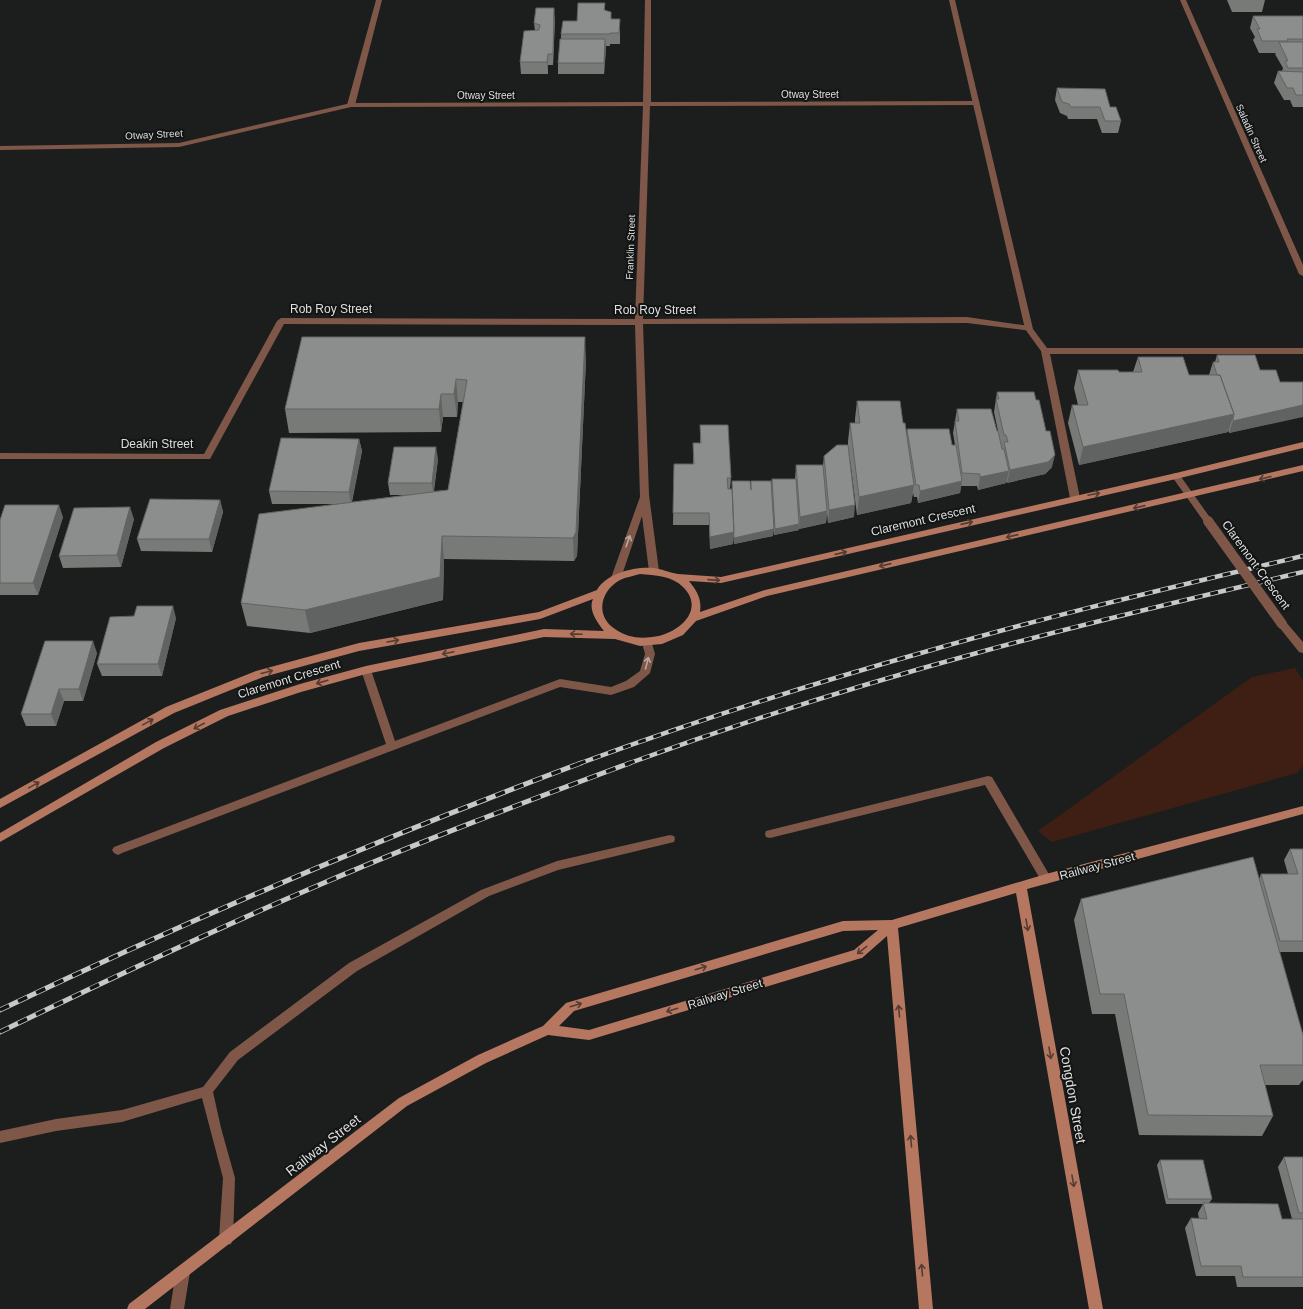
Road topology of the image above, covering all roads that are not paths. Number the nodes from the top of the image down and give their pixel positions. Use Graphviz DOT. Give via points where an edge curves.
graph roads {
  1 [pos="379,0"];
  2 [pos="648,0"];
  3 [pos="952,0"];
  4 [pos="1183,0"];
  5 [pos="976,103"];
  6 [pos="647,104"];
  7 [pos="351,105"];
  8 [pos="0,148"];
  9 [pos="1303,274"];
  10 [pos="281,321"];
  11 [pos="639,322"];
  12 [pos="1029,329"];
  13 [pos="1045,351"];
  14 [pos="1303,351"];
  15 [pos="1303,445"];
  16 [pos="0,456"];
  17 [pos="1303,468"];
  18 [pos="1176,476"];
  19 [pos="644,495"];
  20 [pos="1190,496"];
  21 [pos="1075,498"];
  22 [pos="654,571"];
  23 [pos="675,577"];
  24 [pos="616,578"];
  25 [pos="599,593"];
  26 [pos="693,618"];
  27 [pos="615,635"];
  28 [pos="647,643"];
  29 [pos="1303,649"];
  30 [pos="366,670"];
  31 [pos="392,747"];
  32 [pos="0,804"];
  33 [pos="1303,810"];
  34 [pos="770,834"];
  35 [pos="0,838"];
  36 [pos="670,839"];
  37 [pos="118,850"];
  38 [pos="1046,879"];
  39 [pos="1021,886"];
  40 [pos="892,925"];
  41 [pos="547,1030"];
  42 [pos="207,1091"];
  43 [pos="0,1137"];
  44 [pos="226,1239"];
  45 [pos="183,1272"];
  46 [pos="134,1309"];
  47 [pos="177,1309"];
  48 [pos="926,1309"];
  49 [pos="1096,1309"];
  1 -- 7 [label="street"];
  2 -- 6 [label="street, Franklin Street"];
  3 -- 5 [label="street"];
  4 -- 9 [label="street, Saladin Street"];
  5 -- 6 [label="street, Otway Street"];
  5 -- 12 [label="street"];
  6 -- 7 [label="street, Otway Street"];
  6 -- 11 [label="street, Franklin Street"];
  7 -- 8 [label="street, Otway Street" via="180,145"];
  10 -- 11 [label="street, Rob Roy Street"];
  10 -- 16 [label="street, Deakin Street" via="207,457"];
  11 -- 12 [label="street, Rob Roy Street" via="967,320"];
  11 -- 19 [label="street, Franklin Street"];
  12 -- 13 [label="street"];
  13 -- 14 [label="street"];
  13 -- 21 [label="street"];
  15 -- 18 [label="main road, Claremont Crescent"];
  17 -- 20 [label="main road, one-way"];
  18 -- 20 [label="street, Claremont Crescent"];
  21 -- 18 [label="main road, Claremont Crescent, one-way"];
  19 -- 22 [label="street, Franklin Street"];
  24 -- 19 [label="street, Franklin Street, one-way"];
  20 -- 26 [label="main road, one-way" via="765,593"];
  20 -- 29 [label="street, Claremont Crescent, bridge" via="1282,624"];
  23 -- 21 [label="main road, Claremont Crescent, one-way" via="721,580"];
  22 -- 23 [label="main road"];
  22 -- 24 [label="main road" via="628,573"];
  23 -- 26 [label="main road" via="686,585 693,595 696,606"];
  24 -- 25 [label="main road" via="606,584"];
  25 -- 27 [label="main road" via="596,604 597,616 604,627"];
  32 -- 25 [label="main road, Claremont Crescent, one-way" via="170,710 260,674 359,647 540,615"];
  26 -- 28 [label="main road" via="686,628 676,635"];
  27 -- 28 [label="main road" via="630,641"];
  27 -- 30 [label="main road, Claremont Crescent, one-way" via="544,633"];
  31 -- 28 [label="street, one-way" via="560,684 612,691 630,684 645,673 650,654"];
  30 -- 31 [label="street"];
  30 -- 35 [label="main road, Claremont Crescent, one-way" via="224,713 160,745"];
  31 -- 37 [label="street"];
  33 -- 38 [label="main road, Railway Street"];
  34 -- 38 [label="street" via="988,780"];
  36 -- 42 [label="street" via="557,866 485,893 354,967 234,1056"];
  38 -- 39 [label="main road, Railway Street"];
  39 -- 40 [label="main road, Railway Street"];
  39 -- 49 [label="main road, Congdon Street, one-way"];
  41 -- 40 [label="main road, Railway Street, one-way" via="570,1007 842,926"];
  40 -- 41 [label="main road, Railway Street, one-way" via="858,954 589,1035"];
  48 -- 40 [label="main road, one-way"];
  41 -- 44 [label="main road, Railway Street" via="482,1059 403,1102"];
  42 -- 43 [label="street" via="122,1116 56,1125"];
  42 -- 44 [label="street" via="229,1178"];
  44 -- 45 [label="main road, Railway Street"];
  45 -- 46 [label="main road, Railway Street"];
  45 -- 47 [label="street"];
}
